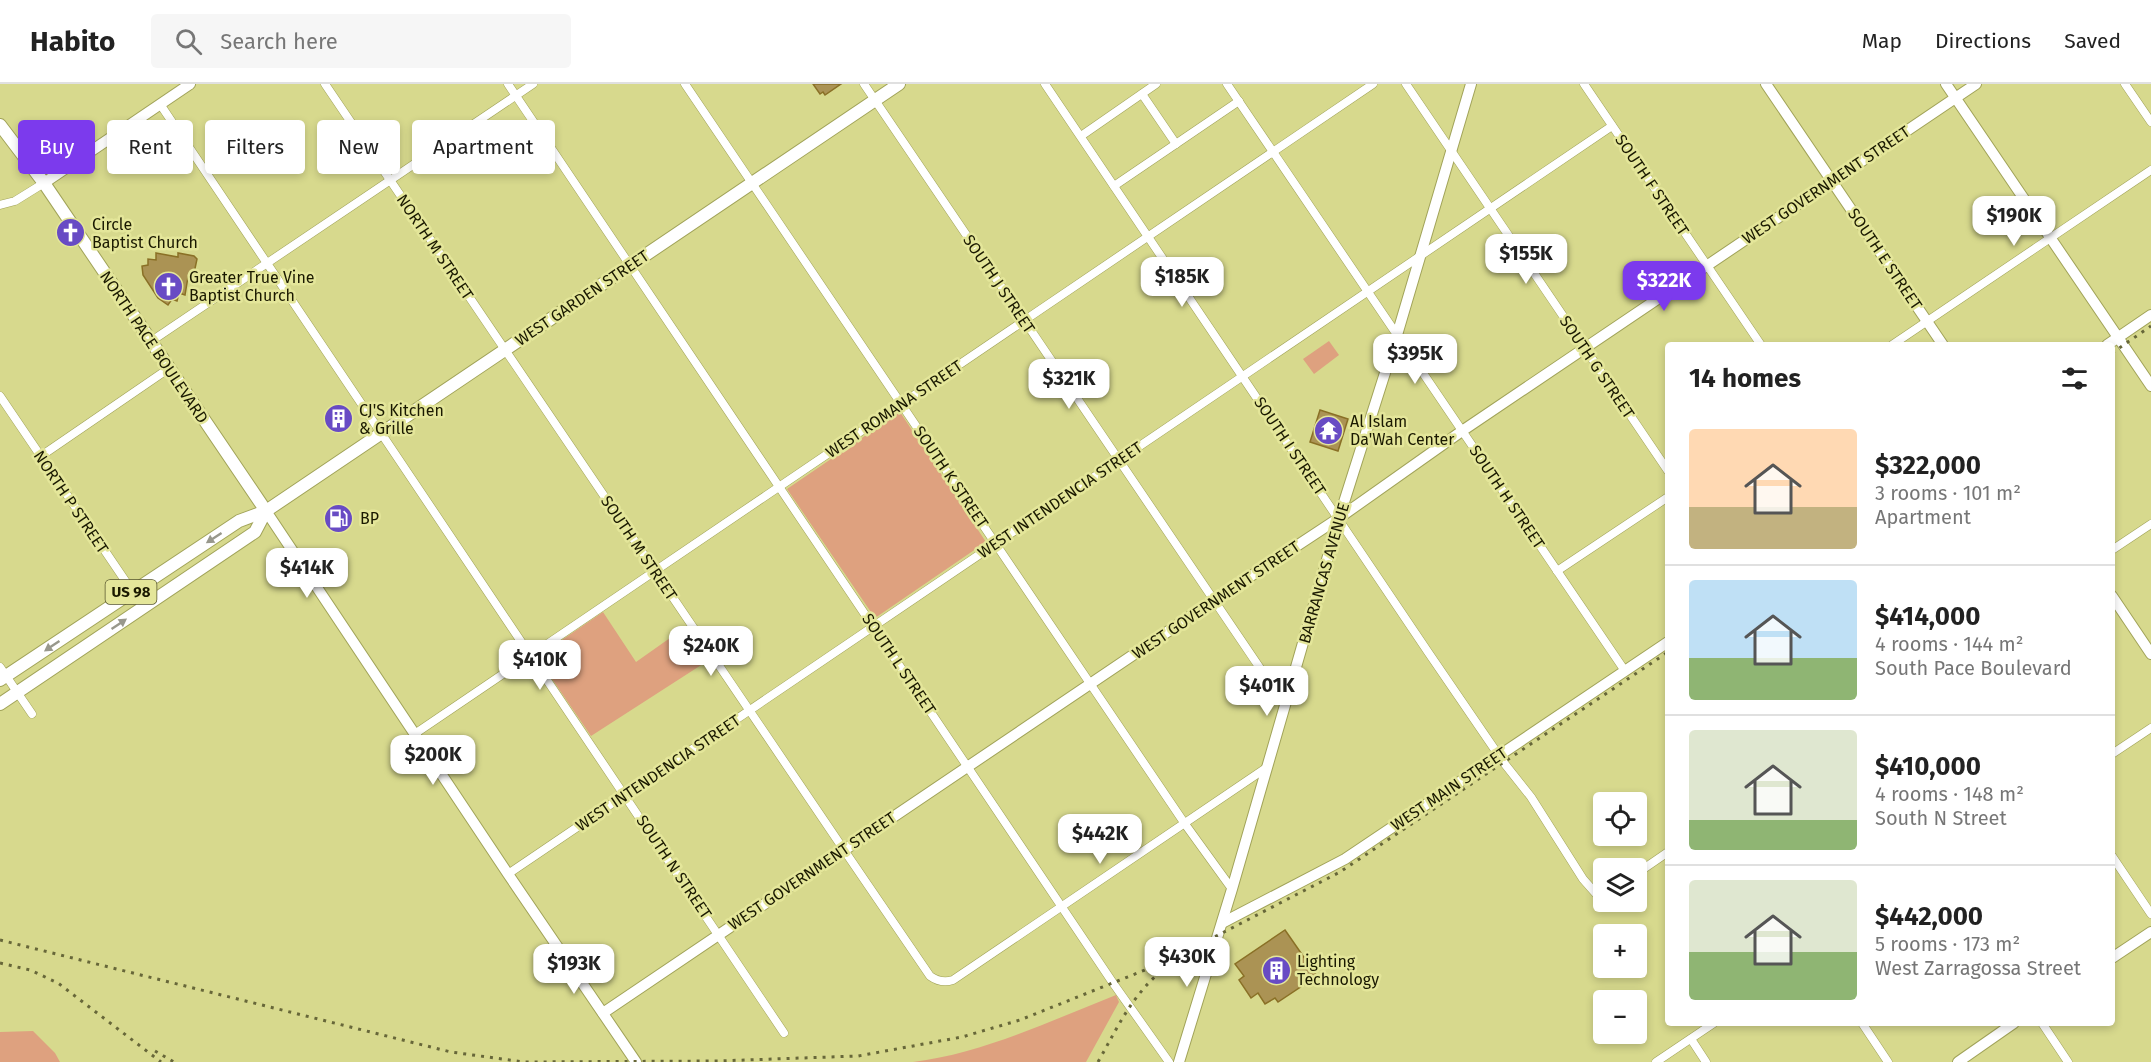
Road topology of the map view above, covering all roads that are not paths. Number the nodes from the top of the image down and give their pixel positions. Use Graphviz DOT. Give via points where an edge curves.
graph roads {
  1 [pos="190,84"];
  2 [pos="325,84"];
  3 [pos="508,84"];
  4 [pos="533,84"];
  5 [pos="685,84"];
  6 [pos="864,84"];
  7 [pos="898,84"];
  8 [pos="1045,84"];
  9 [pos="1156,84"];
  10 [pos="1227,84"];
  11 [pos="1373,84"];
  12 [pos="1406,84"];
  13 [pos="1471,84"];
  14 [pos="1584,84"];
  15 [pos="1766,84"];
  16 [pos="1946,84"];
  17 [pos="1976,84"];
  18 [pos="2126,84"];
  19 [pos="1142,94"];
  20 [pos="516,95"];
  21 [pos="1956,98"];
  22 [pos="875,100"];
  23 [pos="1239,101"];
  24 [pos="160,104"];
  25 [pos="2151,122"];
  26 [pos="0,125"];
  27 [pos="1612,126"];
  28 [pos="1081,136"];
  29 [pos="1176,144"];
  30 [pos="1451,151"];
  31 [pos="1273,152"];
  32 [pos="2151,170"];
  33 [pos="390,180"];
  34 [pos="1832,181"];
  35 [pos="44,183"];
  36 [pos="752,183"];
  37 [pos="1114,186"];
  38 [pos="0,205"];
  39 [pos="1490,209"];
  40 [pos="1148,236"];
  41 [pos="2051,238"];
  42 [pos="1420,256"];
  43 [pos="267,264"];
  44 [pos="630,265"];
  45 [pos="1707,266"];
  46 [pos="1368,292"];
  47 [pos="2151,315"];
  48 [pos="1024,321"];
  49 [pos="1927,321"];
  50 [pos="1396,335"];
  51 [pos="2118,337"];
  52 [pos="150,342"];
  53 [pos="1759,342"];
  54 [pos="1896,342"];
  55 [pos="1941,342"];
  56 [pos="2111,342"];
  57 [pos="1584,348"];
  58 [pos="505,350"];
  59 [pos="168,369"];
  60 [pos="1243,376"];
  61 [pos="2151,386"];
  62 [pos="0,396"];
  63 [pos="901,404"];
  64 [pos="1462,431"];
  65 [pos="381,434"];
  66 [pos="40,456"];
  67 [pos="1119,460"];
  68 [pos="1665,467"];
  69 [pos="779,487"];
  70 [pos="1665,499"];
  71 [pos="266,511"];
  72 [pos="1339,518"];
  73 [pos="2151,524"];
  74 [pos="996,544"];
  75 [pos="2115,548"];
  76 [pos="655,571"];
  77 [pos="1557,572"];
  78 [pos="132,592"];
  79 [pos="2115,600"];
  80 [pos="1213,601"];
  81 [pos="143,607"];
  82 [pos="873,627"];
  83 [pos="1665,644"];
  84 [pos="2151,654"];
  85 [pos="530,655"];
  86 [pos="1624,671"];
  87 [pos="2,674"];
  88 [pos="1091,683"];
  89 [pos="18,692"];
  90 [pos="0,704"];
  91 [pos="1286,705"];
  92 [pos="750,711"];
  93 [pos="32,714"];
  94 [pos="2151,728"];
  95 [pos="416,734"];
  96 [pos="2115,752"];
  97 [pos="1499,756"];
  98 [pos="968,767"];
  99 [pos="1266,768"];
  100 [pos="625,795"];
  101 [pos="1185,824"];
  102 [pos="844,850"];
  103 [pos="1665,854"];
  104 [pos="2115,860"];
  105 [pos="1647,866"];
  106 [pos="508,874"];
  107 [pos="1593,888"];
  108 [pos="1232,889"];
  109 [pos="1062,907"];
  110 [pos="2151,914"];
  111 [pos="1222,923"];
  112 [pos="2151,932"];
  113 [pos="720,934"];
  114 [pos="2115,956"];
  115 [pos="603,1013"];
  116 [pos="1710,1026"];
  117 [pos="1864,1026"];
  118 [pos="2010,1026"];
  119 [pos="2044,1026"];
  120 [pos="784,1033"];
  121 [pos="1691,1039"];
  122 [pos="636,1062"];
  123 [pos="1169,1062"];
  124 [pos="1179,1062"];
  125 [pos="1656,1062"];
  126 [pos="1706,1062"];
  127 [pos="1888,1062"];
  128 [pos="1958,1062"];
  129 [pos="2068,1062"];
  1 -- 24 [label="street"];
  2 -- 33 [label="street, NORTH M STREET"];
  3 -- 20 [label="street, SOUTH L STREET"];
  4 -- 20 [label="street"];
  5 -- 36 [label="street, SOUTH K STREET"];
  6 -- 22 [label="street, SOUTH J STREET"];
  7 -- 22 [label="main road, WEST GARDEN STREET"];
  8 -- 28 [label="street, SOUTH I STREET"];
  9 -- 19 [label="street"];
  10 -- 23 [label="street, SOUTH H STREET"];
  11 -- 31 [label="street, WEST ROMANA STREET"];
  12 -- 30 [label="street, SOUTH G STREET"];
  13 -- 30 [label="street, BARRANCAS AVENUE"];
  14 -- 27 [label="street, SOUTH F STREET"];
  15 -- 34 [label="street, SOUTH E STREET"];
  16 -- 21 [label="street"];
  17 -- 21 [label="street, WEST GOVERNMENT STREET"];
  18 -- 25 [label="street"];
  19 -- 28 [label="street"];
  19 -- 29 [label="street"];
  20 -- 33 [label="street"];
  20 -- 44 [label="street, SOUTH L STREET"];
  21 -- 34 [label="street, WEST GOVERNMENT STREET"];
  21 -- 41 [label="street"];
  22 -- 36 [label="main road, WEST GARDEN STREET"];
  22 -- 48 [label="street, SOUTH J STREET"];
  23 -- 29 [label="street"];
  23 -- 31 [label="street, SOUTH H STREET"];
  24 -- 35 [label="street"];
  24 -- 43 [label="street, SOUTH N STREET"];
  26 -- 35 [label="main road, NORTH PACE BOULEVARD"];
  27 -- 39 [label="street, WEST INTENDENCIA STREET"];
  27 -- 45 [label="street, SOUTH F STREET"];
  28 -- 37 [label="street, SOUTH I STREET"];
  29 -- 37 [label="street"];
  30 -- 39 [label="street, SOUTH G STREET"];
  30 -- 42 [label="street, BARRANCAS AVENUE"];
  31 -- 40 [label="street, WEST ROMANA STREET"];
  31 -- 46 [label="street, SOUTH H STREET"];
  32 -- 41 [label="street"];
  33 -- 43 [label="street"];
  33 -- 58 [label="street, NORTH M STREET"];
  34 -- 45 [label="street, WEST GOVERNMENT STREET"];
  34 -- 49 [label="street, SOUTH E STREET"];
  35 -- 38 [label="street" via="15,201"];
  35 -- 52 [label="main road, NORTH PACE BOULEVARD"];
  36 -- 44 [label="main road, WEST GARDEN STREET"];
  36 -- 63 [label="street, SOUTH K STREET"];
  37 -- 40 [label="street, SOUTH I STREET"];
  39 -- 42 [label="street, WEST INTENDENCIA STREET"];
  39 -- 57 [label="street, SOUTH G STREET"];
  40 -- 48 [label="street, WEST ROMANA STREET"];
  40 -- 60 [label="street, SOUTH I STREET"];
  41 -- 49 [label="street"];
  41 -- 51 [label="street"];
  42 -- 46 [label="street, WEST INTENDENCIA STREET"];
  42 -- 50 [label="street, BARRANCAS AVENUE"];
  43 -- 52 [label="street"];
  43 -- 65 [label="street, SOUTH N STREET"];
  44 -- 58 [label="main road, WEST GARDEN STREET"];
  44 -- 69 [label="street, SOUTH L STREET"];
  45 -- 53 [label="street, SOUTH F STREET"];
  45 -- 57 [label="street, WEST GOVERNMENT STREET"];
  46 -- 50 [label="street, SOUTH H STREET"];
  46 -- 60 [label="street, WEST INTENDENCIA STREET"];
  47 -- 51 [label="street"];
  48 -- 63 [label="street, WEST ROMANA STREET"];
  48 -- 67 [label="street, SOUTH J STREET"];
  49 -- 54 [label="street"];
  49 -- 55 [label="street, SOUTH E STREET"];
  50 -- 64 [label="street, SOUTH H STREET"];
  50 -- 72 [label="street, BARRANCAS AVENUE"];
  51 -- 56 [label="street"];
  51 -- 61 [label="street"];
  52 -- 59 [label="main road, NORTH PACE BOULEVARD"];
  57 -- 64 [label="street, WEST GOVERNMENT STREET"];
  57 -- 68 [label="street, SOUTH G STREET"];
  58 -- 65 [label="main road, WEST GARDEN STREET"];
  58 -- 76 [label="street, SOUTH M STREET"];
  59 -- 66 [label="street"];
  59 -- 71 [label="main road, NORTH PACE BOULEVARD"];
  60 -- 67 [label="street, WEST INTENDENCIA STREET"];
  60 -- 72 [label="street, SOUTH I STREET"];
  62 -- 66 [label="street, NORTH P STREET"];
  63 -- 69 [label="street, WEST ROMANA STREET"];
  63 -- 74 [label="street, SOUTH K STREET"];
  64 -- 72 [label="street, WEST GOVERNMENT STREET"];
  64 -- 77 [label="street, SOUTH H STREET"];
  65 -- 71 [label="main road, WEST GARDEN STREET"];
  65 -- 85 [label="street, SOUTH N STREET"];
  66 -- 78 [label="street, NORTH P STREET"];
  67 -- 74 [label="street, WEST INTENDENCIA STREET"];
  67 -- 80 [label="street, SOUTH J STREET"];
  69 -- 76 [label="street, WEST ROMANA STREET"];
  69 -- 82 [label="street, SOUTH L STREET"];
  70 -- 77 [label="street"];
  71 -- 78 [label="main road, US 98, one-way" via="239,521"];
  71 -- 81 [label="main road, US 98" via="255,532"];
  71 -- 95 [label="street"];
  72 -- 80 [label="street, WEST GOVERNMENT STREET"];
  72 -- 91 [label="street, BARRANCAS AVENUE"];
  72 -- 97 [label="street, SOUTH I STREET"];
  73 -- 75 [label="street"];
  74 -- 82 [label="street, WEST INTENDENCIA STREET"];
  74 -- 88 [label="street, SOUTH K STREET"];
  76 -- 85 [label="street, WEST ROMANA STREET"];
  76 -- 92 [label="street, SOUTH M STREET"];
  77 -- 86 [label="street, SOUTH H STREET"];
  78 -- 81 [label="street, NORTH P STREET"];
  78 -- 87 [label="main road, US 98, one-way"];
  79 -- 84 [label="street"];
  80 -- 88 [label="street, WEST GOVERNMENT STREET"];
  80 -- 91 [label="street, SOUTH J STREET"];
  89 -- 81 [label="main road, US 98, one-way"];
  82 -- 92 [label="street, WEST INTENDENCIA STREET"];
  82 -- 98 [label="street, SOUTH L STREET"];
  83 -- 86 [label="street, WEST MAIN STREET"];
  85 -- 95 [label="street, WEST ROMANA STREET"];
  85 -- 100 [label="street, SOUTH N STREET"];
  86 -- 97 [label="street, WEST MAIN STREET"];
  87 -- 89 [label="street"];
  88 -- 98 [label="street, WEST GOVERNMENT STREET"];
  88 -- 101 [label="street, SOUTH K STREET"];
  89 -- 90 [label="main road, US 98"];
  89 -- 93 [label="street"];
  91 -- 99 [label="street, BARRANCAS AVENUE"];
  92 -- 100 [label="street, WEST INTENDENCIA STREET"];
  92 -- 102 [label="street, SOUTH M STREET"];
  94 -- 96 [label="street"];
  95 -- 106 [label="street"];
  97 -- 107 [label="street, SOUTH I STREET"];
  97 -- 111 [label="street, WEST MAIN STREET" via="1345,859"];
  98 -- 102 [label="street, WEST GOVERNMENT STREET"];
  98 -- 109 [label="street, SOUTH L STREET"];
  99 -- 101 [label="street"];
  99 -- 108 [label="street, BARRANCAS AVENUE"];
  100 -- 106 [label="street, WEST INTENDENCIA STREET"];
  100 -- 113 [label="street, SOUTH N STREET"];
  101 -- 108 [label="street, SOUTH K STREET"];
  101 -- 109 [label="street"];
  102 -- 109 [label="street, SOUTH M STREET" via="930,976 938,981 953,980"];
  102 -- 113 [label="street, WEST GOVERNMENT STREET"];
  103 -- 105 [label="street"];
  104 -- 110 [label="street"];
  106 -- 115 [label="street"];
  108 -- 111 [label="street, BARRANCAS AVENUE"];
  109 -- 123 [label="street, SOUTH L STREET"];
  111 -- 124 [label="street, BARRANCAS AVENUE"];
  112 -- 114 [label="street"];
  113 -- 115 [label="street, WEST GOVERNMENT STREET"];
  113 -- 120 [label="street, SOUTH N STREET"];
  115 -- 122 [label="street"];
  116 -- 121 [label="street"];
  117 -- 127 [label="street"];
  118 -- 128 [label="street"];
  119 -- 129 [label="street"];
  121 -- 125 [label="street"];
  121 -- 126 [label="street"];
}
